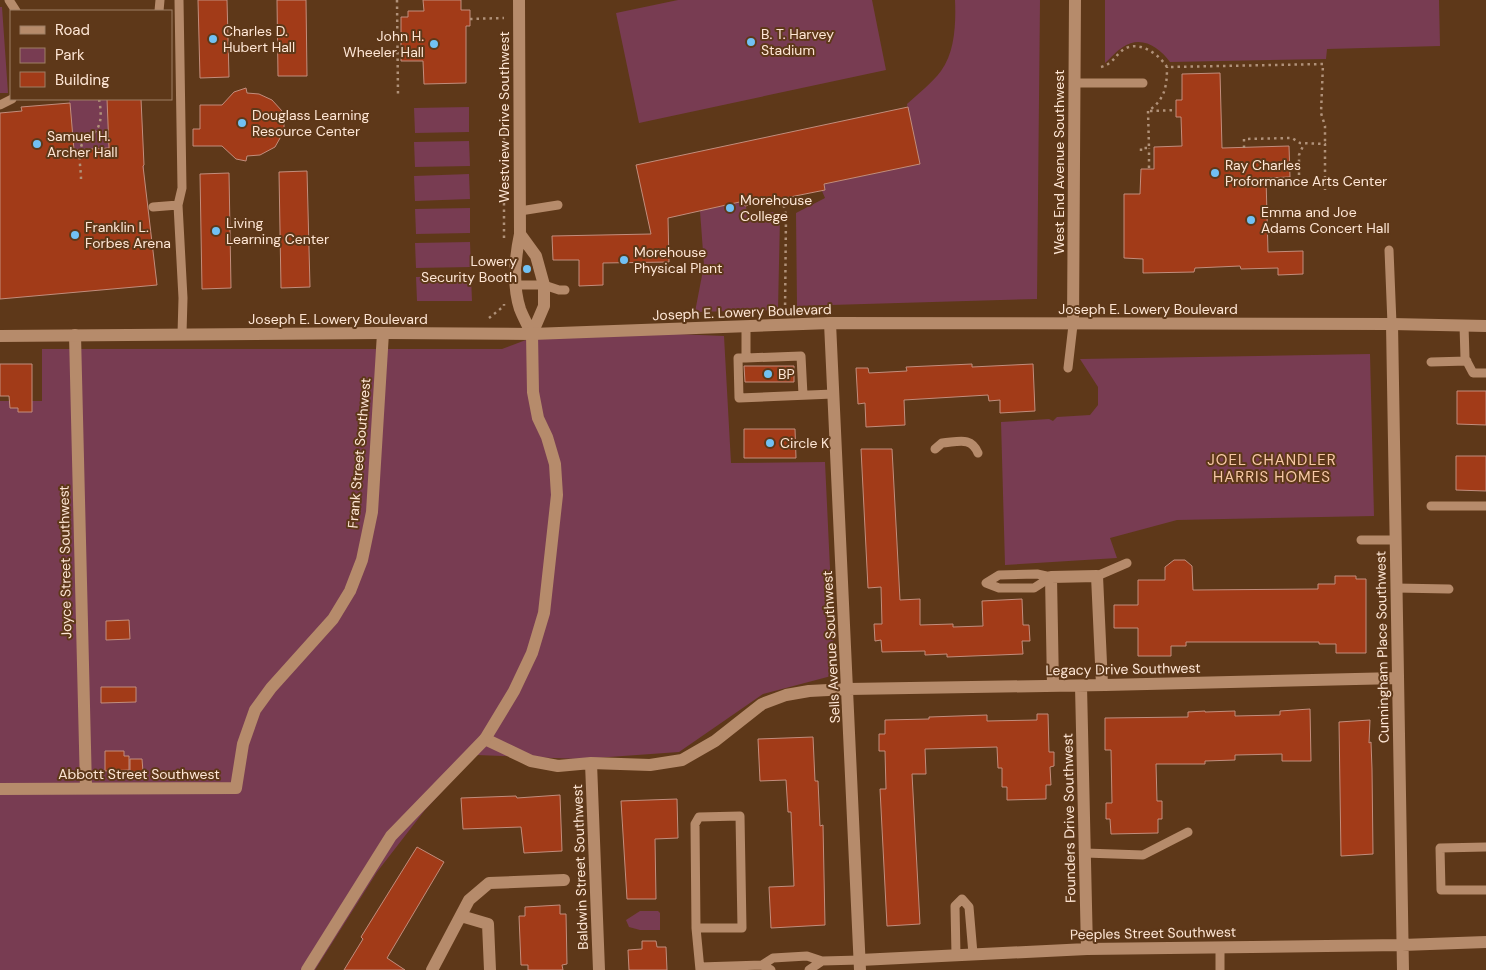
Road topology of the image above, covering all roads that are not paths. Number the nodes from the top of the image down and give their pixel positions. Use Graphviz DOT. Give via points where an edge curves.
graph roads {
  1 [pos="179,0"];
  2 [pos="519,0"];
  3 [pos="1075,0"];
  4 [pos="1074,83"];
  5 [pos="1143,83"];
  6 [pos="178,204"];
  7 [pos="558,205"];
  8 [pos="153,207"];
  9 [pos="520,211"];
  10 [pos="520,234"];
  11 [pos="1389,250"];
  12 [pos="516,285"];
  13 [pos="544,285"];
  14 [pos="565,290"];
  15 [pos="830,323"];
  16 [pos="1392,324"];
  17 [pos="1072,325"];
  18 [pos="1464,325"];
  19 [pos="746,326"];
  20 [pos="1486,326"];
  21 [pos="383,333"];
  22 [pos="182,334"];
  23 [pos="532,334"];
  24 [pos="75,335"];
  25 [pos="0,336"];
  26 [pos="746,358"];
  27 [pos="1467,361"];
  28 [pos="1431,362"];
  29 [pos="1068,368"];
  30 [pos="1486,373"];
  31 [pos="833,394"];
  32 [pos="803,395"];
  33 [pos="935,449"];
  34 [pos="978,453"];
  35 [pos="1431,506"];
  36 [pos="1486,506"];
  37 [pos="1361,540"];
  38 [pos="1396,540"];
  39 [pos="1127,563"];
  40 [pos="1097,576"];
  41 [pos="1051,578"];
  42 [pos="1396,588"];
  43 [pos="1448,589"];
  44 [pos="306,648"];
  45 [pos="1398,678"];
  46 [pos="1102,685"];
  47 [pos="1053,686"];
  48 [pos="1081,686"];
  49 [pos="848,689"];
  50 [pos="485,739"];
  51 [pos="591,764"];
  52 [pos="86,788"];
  53 [pos="0,789"];
  54 [pos="1188,832"];
  55 [pos="1486,847"];
  56 [pos="1085,854"];
  57 [pos="564,880"];
  58 [pos="1486,890"];
  59 [pos="461,916"];
  60 [pos="696,928"];
  61 [pos="1486,942"];
  62 [pos="1402,945"];
  63 [pos="1220,947"];
  64 [pos="1087,949"];
  65 [pos="973,954"];
  66 [pos="956,955"];
  67 [pos="822,961"];
  68 [pos="762,965"];
  69 [pos="860,965"];
  70 [pos="700,969"];
  71 [pos="307,970"];
  72 [pos="432,970"];
  73 [pos="490,970"];
  74 [pos="599,970"];
  75 [pos="771,970"];
  76 [pos="809,970"];
  77 [pos="1220,970"];
  78 [pos="1403,970"];
  1 -- 6 [label="lane" via="182,188"];
  2 -- 9 [label="street, Westview Drive Southwest"];
  3 -- 4 [label="street, West End Avenue Southwest"];
  4 -- 5 [label="lane"];
  4 -- 17 [label="street, West End Avenue Southwest"];
  6 -- 8 [label="lane"];
  6 -- 22 [label="lane"];
  7 -- 9 [label="lane"];
  9 -- 10 [label="street, Westview Drive Southwest"];
  10 -- 12 [label="street, Westview Drive Southwest"];
  10 -- 13 [label="street, Westview Drive Southwest" via="536,256"];
  11 -- 16 [label="lane"];
  12 -- 13 [label="lane"];
  12 -- 23 [label="street, Westview Drive Southwest" via="520,307"];
  13 -- 14 [label="lane"];
  13 -- 23 [label="street, Westview Drive Southwest" via="544,306"];
  15 -- 17 [label="street, Joseph E. Lowery Boulevard"];
  15 -- 19 [label="street, Joseph E. Lowery Boulevard"];
  15 -- 31 [label="street, Sells Avenue Southwest"];
  16 -- 17 [label="street, Joseph E. Lowery Boulevard"];
  16 -- 18 [label="street, Joseph E. Lowery Boulevard"];
  16 -- 38 [label="street, Cunningham Place Southwest"];
  17 -- 29 [label="lane"];
  18 -- 20 [label="street, Joseph E. Lowery Boulevard"];
  18 -- 27 [label="lane"];
  19 -- 23 [label="street, Joseph E. Lowery Boulevard"];
  19 -- 26 [label="lane"];
  21 -- 22 [label="street, Joseph E. Lowery Boulevard"];
  21 -- 23 [label="street, Joseph E. Lowery Boulevard"];
  21 -- 44 [label="street, Frank Street Southwest" via="372,512 362,560 350,591 333,619"];
  22 -- 24 [label="street, Joseph E. Lowery Boulevard"];
  23 -- 50 [label="street, Westview Drive Southwest" via="533,392 538,418 555,464 558,495 544,613 532,653"];
  24 -- 25 [label="street, Joseph E. Lowery Boulevard"];
  24 -- 52 [label="street, Joyce Street Southwest"];
  26 -- 32 [label="lane" via="801,356"];
  26 -- 32 [label="lane" via="738,358 739,398"];
  27 -- 28 [label="lane"];
  27 -- 30 [label="lane" via="1473,373"];
  31 -- 32 [label="lane"];
  31 -- 49 [label="street, Sells Avenue Southwest"];
  33 -- 34 [label="lane" via="942,443 970,441"];
  35 -- 36 [label="lane"];
  37 -- 38 [label="lane"];
  38 -- 42 [label="street, Cunningham Place Southwest"];
  39 -- 40 [label="lane"];
  40 -- 41 [label="street"];
  40 -- 46 [label="street"];
  41 -- 41 [label="lane" via="1036,574 999,575 986,583 999,588 1034,588"];
  41 -- 47 [label="street"];
  42 -- 43 [label="lane"];
  42 -- 45 [label="street, Cunningham Place Southwest"];
  44 -- 52 [label="street, Abbott Street Southwest" via="256,710 243,744 236,788"];
  45 -- 46 [label="street, Legacy Drive Southwest"];
  45 -- 62 [label="street, Cunningham Place Southwest"];
  46 -- 48 [label="street, Legacy Drive Southwest"];
  47 -- 48 [label="street, Legacy Drive Southwest"];
  47 -- 49 [label="street, Legacy Drive Southwest"];
  48 -- 56 [label="street, Founders Drive Southwest"];
  49 -- 51 [label="street" via="786,695 762,704 715,741 682,760 650,765"];
  49 -- 69 [label="street, Sells Avenue Southwest"];
  50 -- 51 [label="street" via="531,761 558,766"];
  50 -- 71 [label="street, Westview Drive Southwest" via="392,836"];
  51 -- 74 [label="street, Baldwin Street Southwest"];
  52 -- 53 [label="street, Abbott Street Southwest"];
  54 -- 56 [label="lane" via="1143,855"];
  55 -- 58 [label="lane" via="1440,848 1441,890"];
  56 -- 64 [label="street, Founders Drive Southwest"];
  57 -- 59 [label="street, Baldwin Street Southwest" via="489,883 469,900"];
  59 -- 72 [label="street, Baldwin Street Southwest"];
  59 -- 73 [label="street" via="488,924"];
  60 -- 60 [label="lane" via="694,824 700,818 740,816 742,928"];
  60 -- 70 [label="lane"];
  61 -- 62 [label="street, Peeples Street Southwest"];
  62 -- 63 [label="street, Peeples Street Southwest"];
  62 -- 78 [label="street, Cunningham Place Southwest"];
  63 -- 64 [label="street, Peeples Street Southwest"];
  63 -- 77 [label="lane"];
  64 -- 65 [label="street, Peeples Street Southwest"];
  65 -- 66 [label="street, Peeples Street Southwest"];
  65 -- 66 [label="lane" via="968,907 962,899 955,906"];
  66 -- 69 [label="street, Peeples Street Southwest"];
  67 -- 68 [label="lane, Peeples Street Southwest" via="807,956 773,958"];
  67 -- 69 [label="lane, Peeples Street Southwest"];
  67 -- 76 [label="lane"];
  68 -- 70 [label="lane, Peeples Street Southwest"];
  68 -- 75 [label="lane"];
}
